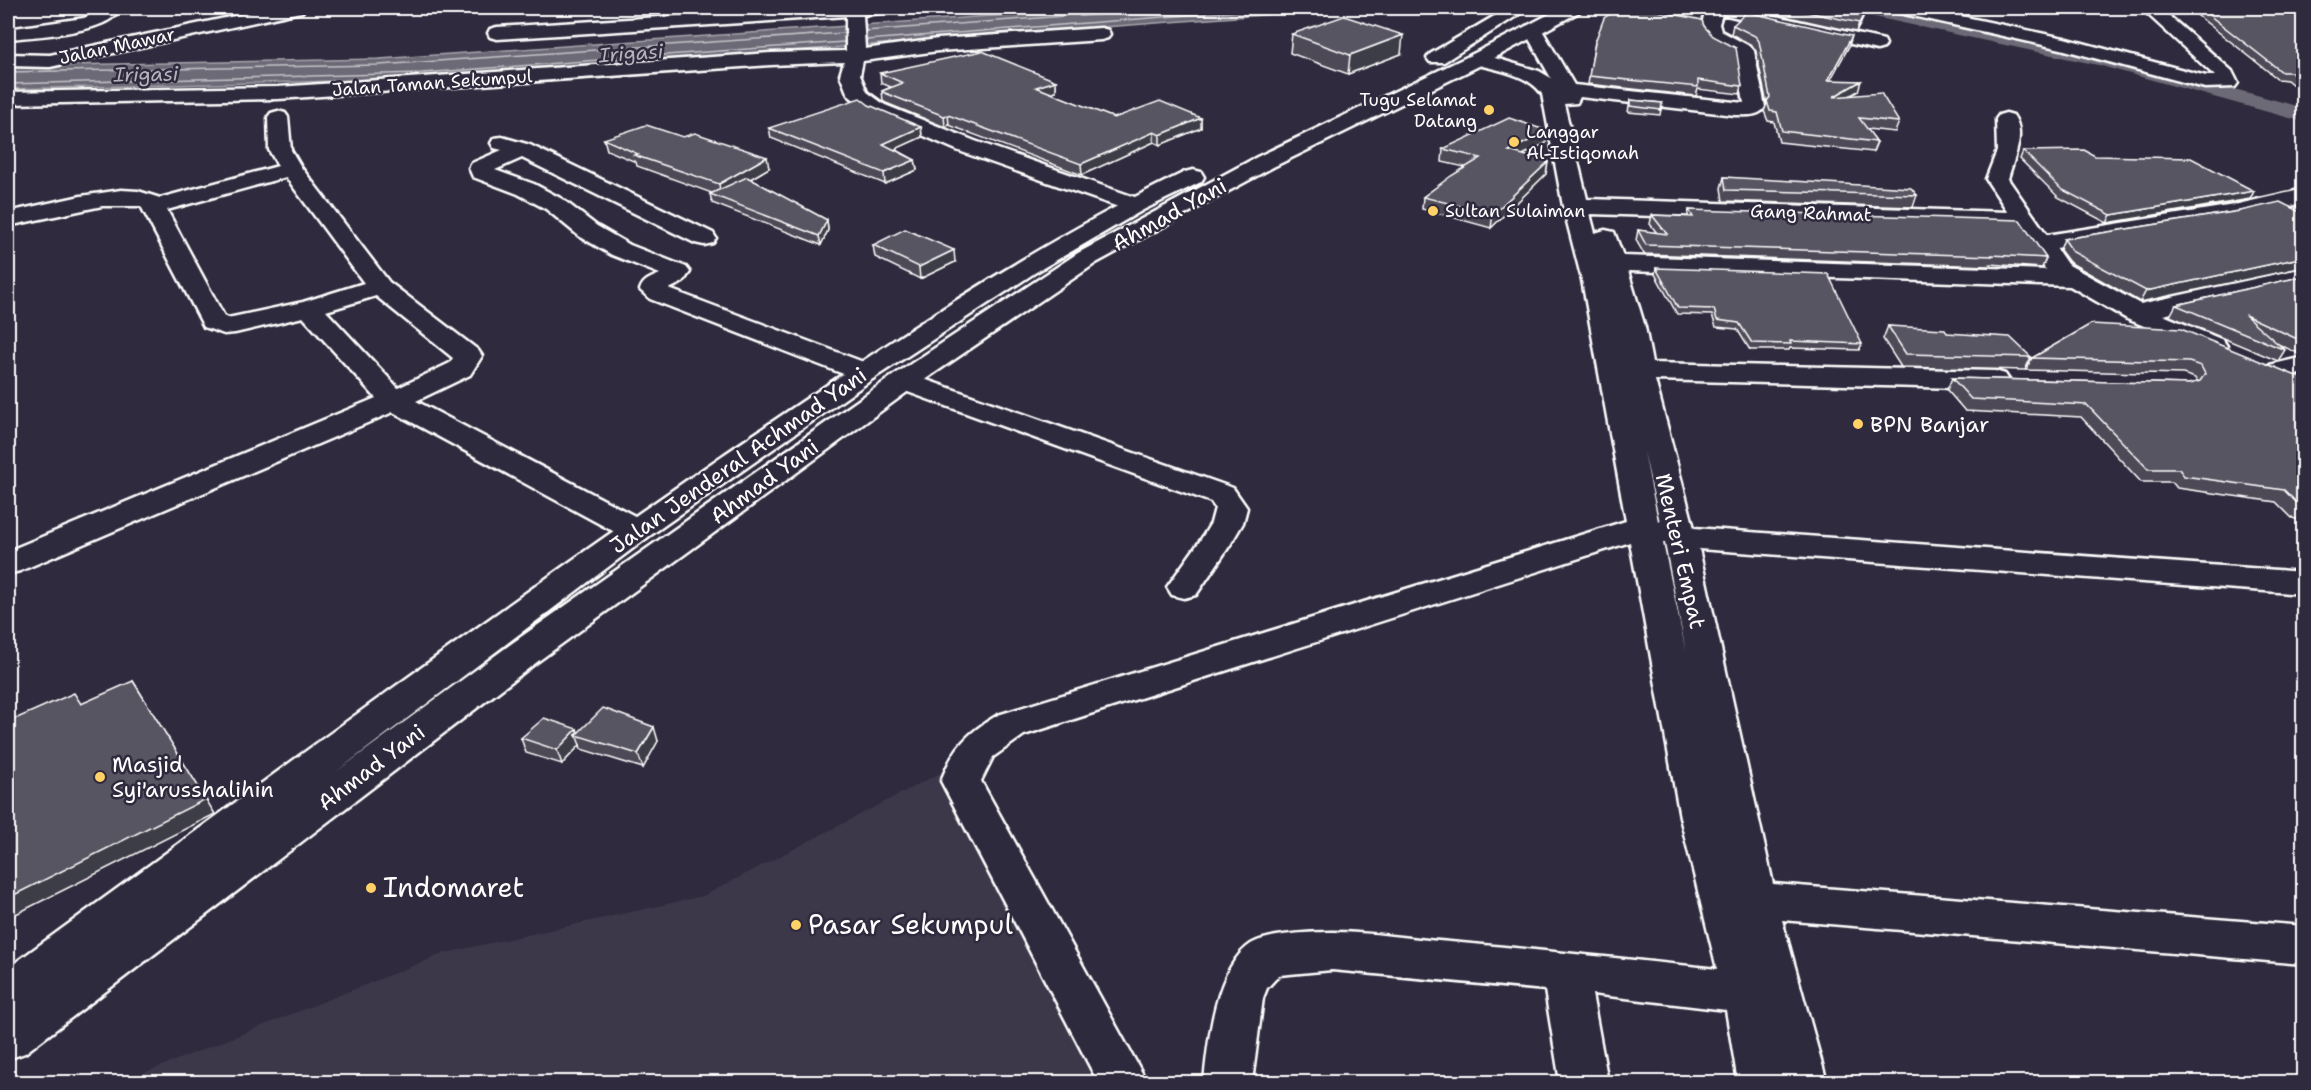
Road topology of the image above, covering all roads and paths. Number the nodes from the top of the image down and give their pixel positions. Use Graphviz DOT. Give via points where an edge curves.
graph roads {
  1 [pos="103,8"];
  2 [pos="296,8"];
  3 [pos="882,8"];
  4 [pos="1573,8"];
  5 [pos="1718,8"];
  6 [pos="1901,8"];
  7 [pos="2150,8"];
  8 [pos="854,13"];
  9 [pos="630,15"];
  10 [pos="1527,19"];
  11 [pos="497,33"];
  12 [pos="8,34"];
  13 [pos="1101,34"];
  14 [pos="1877,44"];
  15 [pos="856,53"];
  16 [pos="143,59"];
  17 [pos="1478,59"];
  18 [pos="8,60"];
  19 [pos="50,61"];
  20 [pos="1555,86"];
  21 [pos="8,98"];
  22 [pos="1342,116"];
  23 [pos="278,117"];
  24 [pos="2006,119"];
  25 [pos="1305,133"];
  26 [pos="291,169"];
  27 [pos="2304,196"];
  28 [pos="1135,205"];
  29 [pos="153,207"];
  30 [pos="1587,207"];
  31 [pos="8,219"];
  32 [pos="2024,220"];
  33 [pos="704,238"];
  34 [pos="2040,243"];
  35 [pos="1604,272"];
  36 [pos="2304,275"];
  37 [pos="2075,279"];
  38 [pos="380,287"];
  39 [pos="309,308"];
  40 [pos="2136,314"];
  41 [pos="2256,364"];
  42 [pos="2304,365"];
  43 [pos="1626,369"];
  44 [pos="864,372"];
  45 [pos="904,381"];
  46 [pos="2015,381"];
  47 [pos="2304,384"];
  48 [pos="395,401"];
  49 [pos="1640,438"];
  50 [pos="1642,527"];
  51 [pos="636,530"];
  52 [pos="1680,537"];
  53 [pos="8,563"];
  54 [pos="2304,584"];
  55 [pos="1184,587"];
  56 [pos="1682,727"];
  57 [pos="1720,731"];
  58 [pos="1738,898"];
  59 [pos="2304,945"];
  60 [pos="1564,972"];
  61 [pos="1746,992"];
  62 [pos="8,993"];
  63 [pos="8,1038"];
  64 [pos="1123,1083"];
  65 [pos="1228,1083"];
  66 [pos="1584,1083"];
  67 [pos="1762,1083"];
  68 [pos="1803,1083"];
  1 -- 12 [label="main road" via="107,14 88,23"];
  2 -- 19 [label="main road, Jalan Mawar"];
  3 -- 8 [label="main road"];
  4 -- 10 [label="main road, Ahmad Yani"];
  5 -- 14 [label="main road"];
  5 -- 20 [label="main road" via="1710,26 1712,33 1744,51 1755,107 1750,110"];
  6 -- 7 [label="main road" via="2064,44 2205,82 2228,83 2225,75"];
  8 -- 9 [label="main road"];
  8 -- 15 [label="main road"];
  9 -- 11 [label="main road"];
  10 -- 17 [label="main road, Ahmad Yani"];
  10 -- 20 [label="main road, Menteri Empat"];
  10 -- 22 [label="main road" via="1421,68"];
  13 -- 15 [label="main road, Jalan Taman Sekumpul"];
  15 -- 21 [label="main road, Jalan Taman Sekumpul" via="278,93"];
  15 -- 28 [label="main road" via="850,75 858,95 878,110"];
  16 -- 19 [label="main road"];
  17 -- 20 [label="main road"];
  17 -- 22 [label="main road, Ahmad Yani"];
  18 -- 19 [label="main road, Jalan Mawar"];
  20 -- 30 [label="main road, Menteri Empat" via="1552,94 1567,127"];
  22 -- 25 [label="main road, Ahmad Yani"];
  23 -- 26 [label="main road" via="280,150"];
  24 -- 32 [label="main road" via="2008,151 1997,179"];
  25 -- 28 [label="main road, Jalan Jenderal Achmad Yani"];
  25 -- 45 [label="main road, Ahmad Yani" via="1265,162 1087,258"];
  26 -- 29 [label="main road"];
  26 -- 38 [label="main road"];
  27 -- 34 [label="main road" via="2234,212"];
  28 -- 44 [label="main road, Jalan Jenderal Achmad Yani" via="1027,267"];
  29 -- 31 [label="main road" via="143,197 113,197"];
  29 -- 39 [label="main road" via="213,321 235,325"];
  30 -- 32 [label="main road, Gang Rahmat"];
  30 -- 35 [label="main road, Menteri Empat"];
  32 -- 34 [label="main road"];
  33 -- 44 [label="main road" via="510,146 480,168 481,172 554,204 588,231 621,250 677,272 654,286 659,294"];
  34 -- 37 [label="main road" via="2058,269"];
  35 -- 37 [label="main road"];
  35 -- 43 [label="main road, Menteri Empat"];
  36 -- 40 [label="main road"];
  37 -- 40 [label="main road"];
  38 -- 39 [label="main road"];
  38 -- 48 [label="main road" via="468,356 460,369"];
  39 -- 48 [label="main road"];
  40 -- 41 [label="main road"];
  41 -- 42 [label="main road"];
  41 -- 47 [label="main road"];
  43 -- 46 [label="main road"];
  43 -- 49 [label="main road, Menteri Empat"];
  44 -- 51 [label="main road, Jalan Jenderal Achmad Yani"];
  45 -- 55 [label="main road" via="1222,495 1232,508 1227,523"];
  45 -- 63 [label="main road, Ahmad Yani" via="524,653"];
  48 -- 51 [label="main road"];
  48 -- 53 [label="main road"];
  49 -- 50 [label="main road, Menteri Empat"];
  49 -- 52 [label="main road, Menteri Empat"];
  50 -- 52 [label="main road"];
  50 -- 56 [label="main road, Menteri Empat"];
  50 -- 64 [label="main road" via="1011,725 984,741 969,757 961,781"];
  51 -- 62 [label="main road, Jalan Jenderal Achmad Yani"];
  52 -- 54 [label="main road"];
  52 -- 57 [label="main road, Menteri Empat"];
  56 -- 57 [label="main road"];
  56 -- 58 [label="main road, Menteri Empat" via="1700,817"];
  57 -- 58 [label="main road, Menteri Empat"];
  58 -- 59 [label="main road"];
  58 -- 61 [label="main road, Menteri Empat"];
  58 -- 68 [label="main road, Menteri Empat"];
  60 -- 61 [label="main road"];
  60 -- 65 [label="main road" via="1332,951 1267,957 1249,976 1239,998"];
  60 -- 66 [label="main road"];
  61 -- 67 [label="main road, Menteri Empat"];
}
